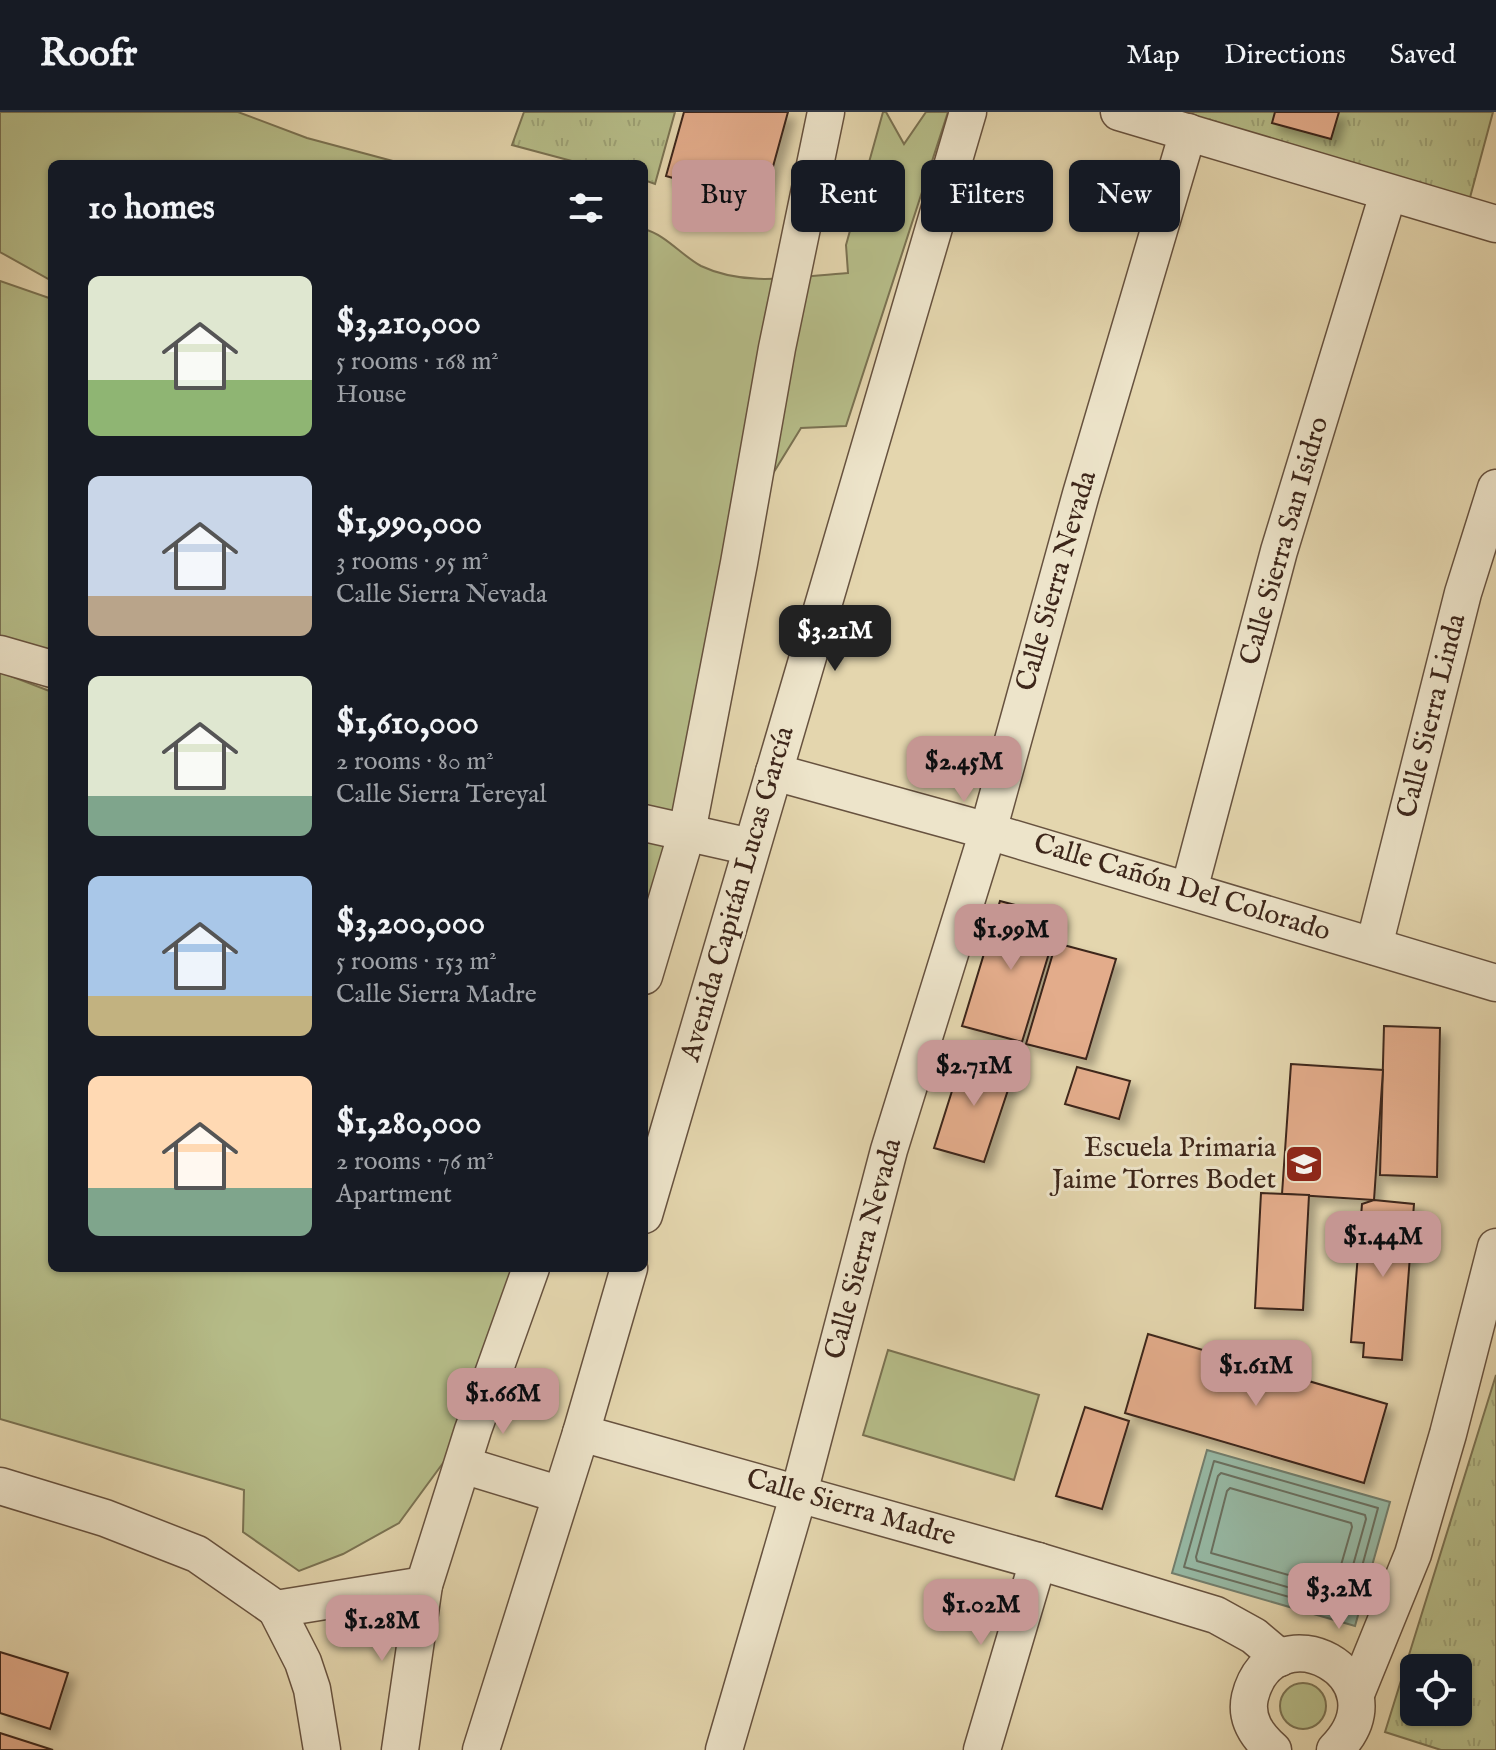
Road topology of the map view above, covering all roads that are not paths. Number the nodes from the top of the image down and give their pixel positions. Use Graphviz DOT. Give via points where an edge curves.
graph roads {
  1 [pos="826,112"];
  2 [pos="968,112"];
  3 [pos="1119,112"];
  4 [pos="1188,132"];
  5 [pos="1388,194"];
  6 [pos="1496,224"];
  7 [pos="1496,488"];
  8 [pos="0,654"];
  9 [pos="48,668"];
  10 [pos="774,772"];
  11 [pos="648,824"];
  12 [pos="988,831"];
  13 [pos="687,832"];
  14 [pos="751,847"];
  15 [pos="1189,890"];
  16 [pos="1374,946"];
  17 [pos="648,963"];
  18 [pos="1496,983"];
  19 [pos="648,1201"];
  20 [pos="1496,1247"];
  21 [pos="530,1272"];
  22 [pos="628,1272"];
  23 [pos="581,1433"];
  24 [pos="463,1465"];
  25 [pos="0,1486"];
  26 [pos="799,1493"];
  27 [pos="561,1495"];
  28 [pos="1038,1561"];
  29 [pos="424,1585"];
  30 [pos="276,1609"];
  31 [pos="1280,1658"];
  32 [pos="1356,1694"];
  33 [pos="1262,1746"];
  34 [pos="322,1750"];
  35 [pos="400,1750"];
  36 [pos="481,1750"];
  37 [pos="724,1750"];
  38 [pos="982,1750"];
  39 [pos="1335,1750"];
  1 -- 13 [label="street"];
  2 -- 10 [label="street, Avenida Capitán Lucas García"];
  3 -- 4 [label="street"];
  4 -- 5 [label="street"];
  4 -- 12 [label="street, Calle Sierra Nevada"];
  5 -- 6 [label="street"];
  5 -- 15 [label="street, Calle Sierra San Isidro" via="1279,551"];
  7 -- 16 [label="street, Calle Sierra Linda" via="1463,593"];
  8 -- 9 [label="street"];
  10 -- 12 [label="street, Calle Cañón Del Colorado"];
  10 -- 14 [label="street, Avenida Capitán Lucas García"];
  11 -- 13 [label="street"];
  12 -- 15 [label="street, Calle Cañón Del Colorado"];
  12 -- 26 [label="street, Calle Sierra Nevada" via="889,1150"];
  13 -- 14 [label="street"];
  13 -- 17 [label="street"];
  14 -- 19 [label="street, Avenida Capitán Lucas García"];
  15 -- 16 [label="street, Calle Cañón Del Colorado"];
  16 -- 18 [label="street, Calle Cañón Del Colorado"];
  20 -- 32 [label="street" via="1413,1554"];
  21 -- 24 [label="street"];
  22 -- 23 [label="street"];
  23 -- 26 [label="street, Calle Sierra Madre"];
  23 -- 27 [label="street"];
  24 -- 27 [label="street"];
  24 -- 29 [label="street"];
  25 -- 30 [label="street" via="105,1518 197,1554"];
  26 -- 28 [label="street, Calle Sierra Madre"];
  26 -- 37 [label="street, Calle Sierra Nevada"];
  27 -- 36 [label="street"];
  28 -- 31 [label="street, Calle Sierra Madre" via="1216,1615"];
  28 -- 38 [label="street"];
  29 -- 30 [label="street"];
  29 -- 35 [label="street"];
  30 -- 34 [label="street" via="312,1689"];
  31 -- 32 [label="street" via="1298,1653 1326,1658 1348,1677"];
  31 -- 33 [label="street" via="1264,1669 1249,1703"];
  32 -- 39 [label="street" via="1349,1736"];
}
